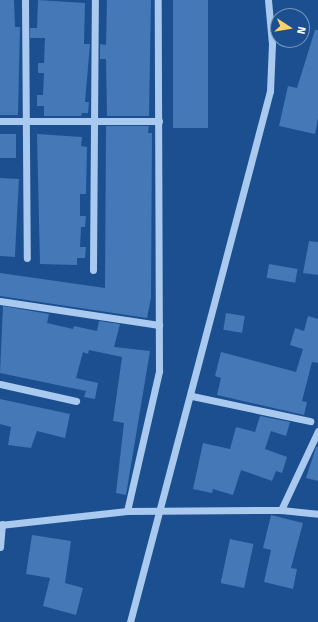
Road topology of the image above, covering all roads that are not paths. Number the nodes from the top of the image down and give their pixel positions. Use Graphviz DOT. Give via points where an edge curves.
graph roads {
  1 [pos="25,0"];
  2 [pos="95,0"];
  3 [pos="158,0"];
  4 [pos="268,0"];
  5 [pos="0,120"];
  6 [pos="25,120"];
  7 [pos="159,121"];
  8 [pos="95,122"];
  9 [pos="27,258"];
  10 [pos="93,270"];
  11 [pos="0,302"];
  12 [pos="159,325"];
  13 [pos="0,384"];
  14 [pos="192,396"];
  15 [pos="76,401"];
  16 [pos="310,421"];
  17 [pos="318,431"];
  18 [pos="281,510"];
  19 [pos="127,511"];
  20 [pos="162,512"];
  21 [pos="318,514"];
  22 [pos="1,524"];
  23 [pos="0,547"];
  24 [pos="130,622"];
  1 -- 6 [label="street"];
  2 -- 8 [label="street"];
  3 -- 7 [label="street"];
  4 -- 14 [label="street" via="272,44 270,91"];
  5 -- 6 [label="street"];
  6 -- 8 [label="street"];
  6 -- 9 [label="street"];
  7 -- 8 [label="street"];
  7 -- 12 [label="street"];
  8 -- 10 [label="street"];
  11 -- 12 [label="street"];
  12 -- 19 [label="street" via="158,371"];
  13 -- 15 [label="street"];
  14 -- 16 [label="street"];
  14 -- 20 [label="street"];
  17 -- 18 [label="street"];
  18 -- 20 [label="street"];
  18 -- 21 [label="street"];
  19 -- 20 [label="street"];
  19 -- 22 [label="street"];
  20 -- 24 [label="street"];
  22 -- 23 [label="street"];
}
